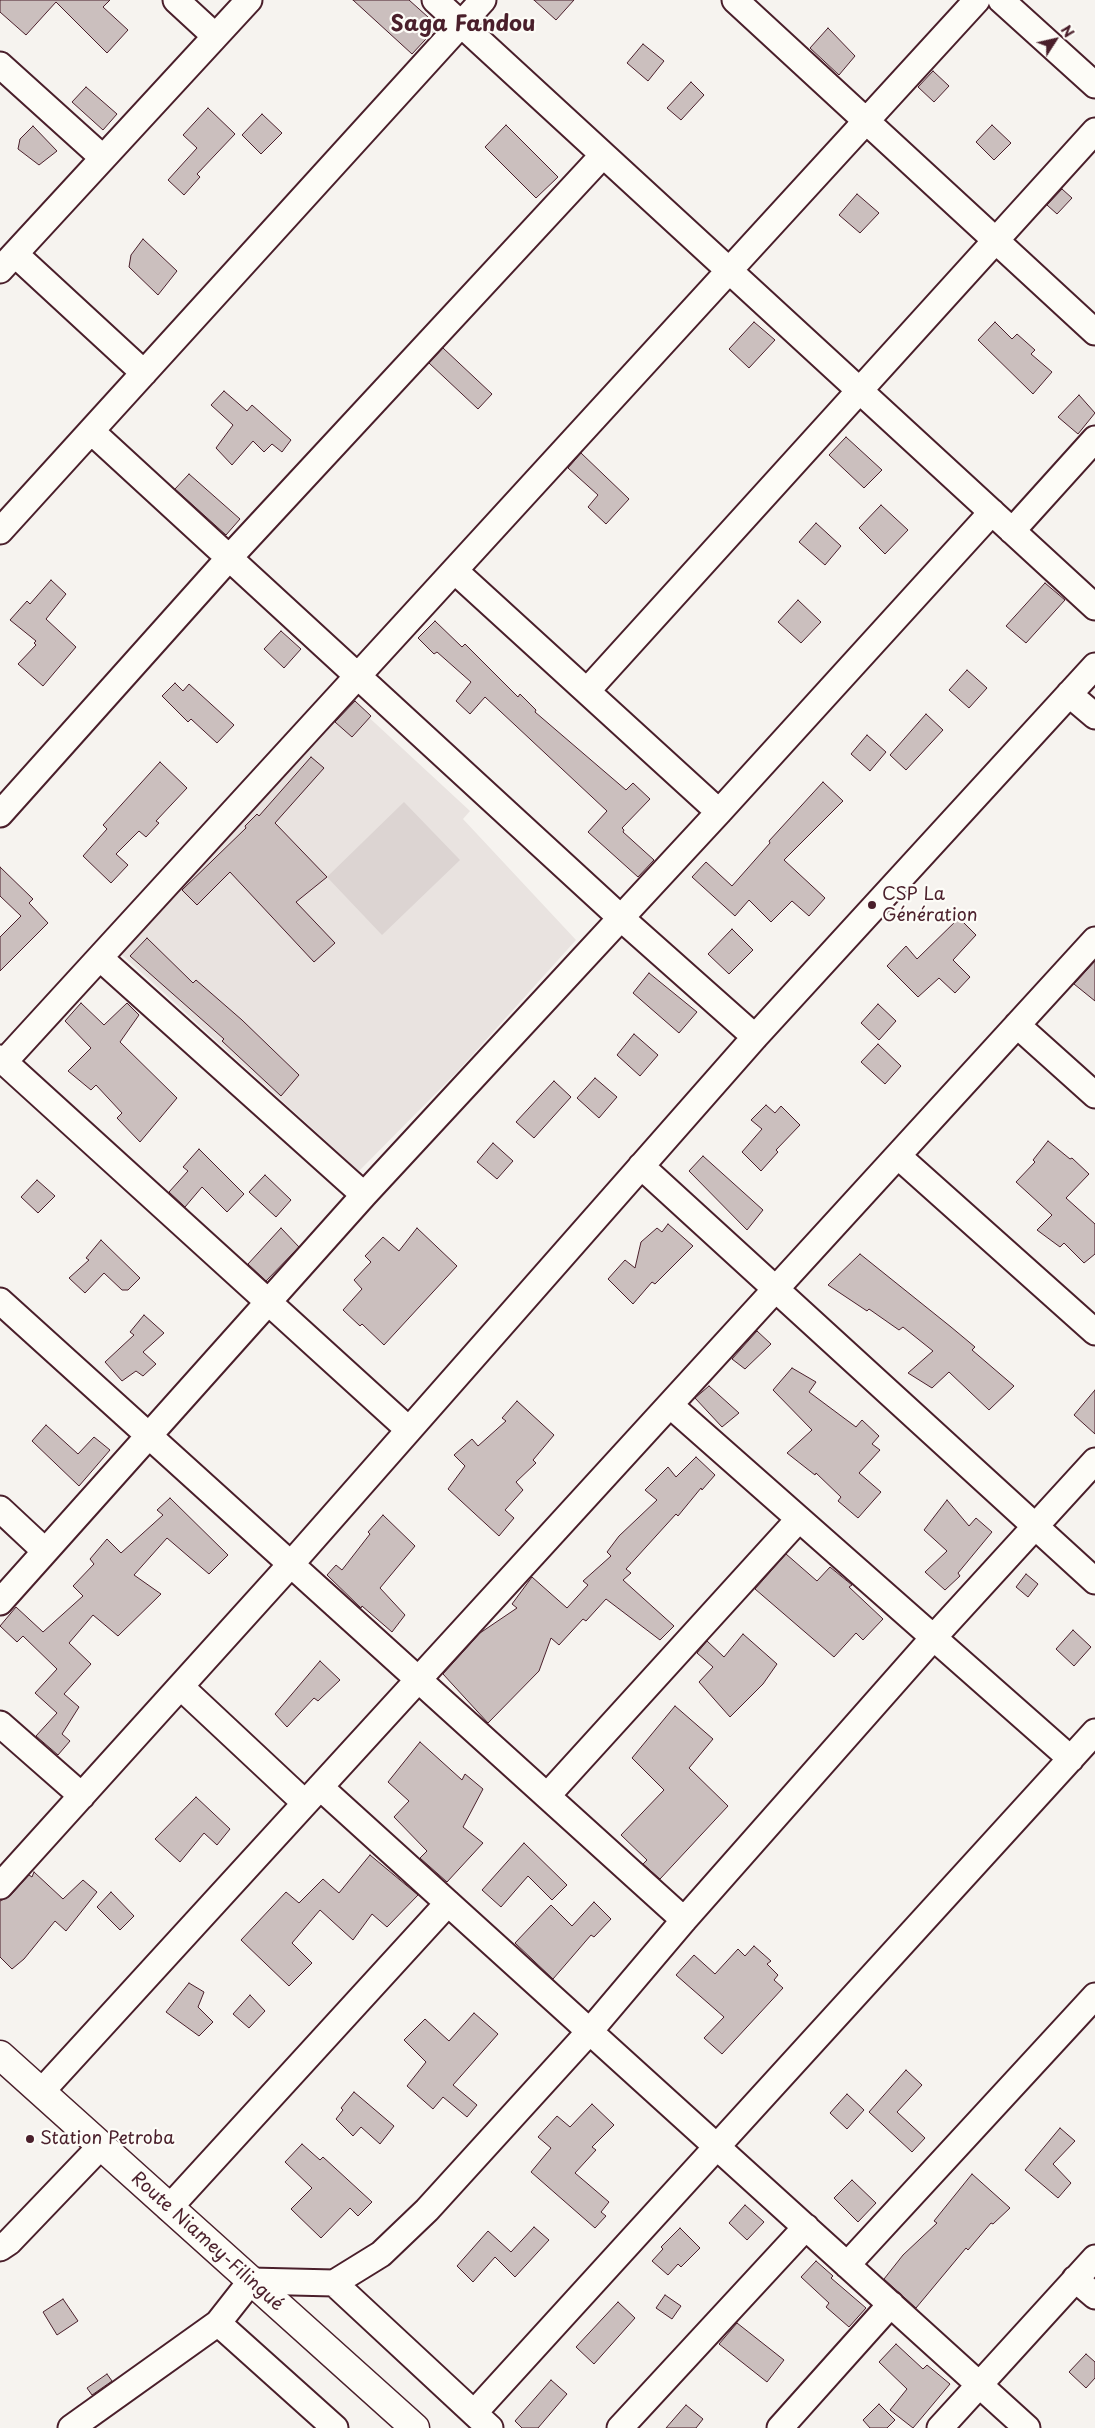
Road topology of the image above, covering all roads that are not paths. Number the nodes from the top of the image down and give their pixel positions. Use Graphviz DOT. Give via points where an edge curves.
graph roads {
  1 [pos="176,0"];
  2 [pos="248,0"];
  3 [pos="435,0"];
  4 [pos="483,0"];
  5 [pos="736,0"];
  6 [pos="978,0"];
  7 [pos="1001,0"];
  8 [pos="461,24"];
  9 [pos="215,36"];
  10 [pos="0,65"];
  11 [pos="1095,85"];
  12 [pos="866,121"];
  13 [pos="1095,131"];
  14 [pos="603,155"];
  15 [pos="104,158"];
  16 [pos="995,239"];
  17 [pos="7,262"];
  18 [pos="730,270"];
  19 [pos="1095,332"];
  20 [pos="144,373"];
  21 [pos="858,390"];
  22 [pos="91,431"];
  23 [pos="1095,439"];
  24 [pos="992,512"];
  25 [pos="0,531"];
  26 [pos="1012,531"];
  27 [pos="229,558"];
  28 [pos="455,571"];
  29 [pos="1095,607"];
  30 [pos="1095,666"];
  31 [pos="358,676"];
  32 [pos="587,691"];
  33 [pos="1069,694"];
  34 [pos="1095,716"];
  35 [pos="719,812"];
  36 [pos="0,814"];
  37 [pos="621,918"];
  38 [pos="1095,940"];
  39 [pos="100,958"];
  40 [pos="1017,1025"];
  41 [pos="755,1037"];
  42 [pos="2,1060"];
  43 [pos="1095,1095"];
  44 [pos="898,1156"];
  45 [pos="641,1166"];
  46 [pos="364,1195"];
  47 [pos="776,1289"];
  48 [pos="0,1301"];
  49 [pos="268,1301"];
  50 [pos="1095,1332"];
  51 [pos="670,1405"];
  52 [pos="408,1430"];
  53 [pos="149,1435"];
  54 [pos="1095,1461"];
  55 [pos="0,1510"];
  56 [pos="799,1519"];
  57 [pos="1035,1526"];
  58 [pos="45,1551"];
  59 [pos="291,1564"];
  60 [pos="1095,1580"];
  61 [pos="0,1602"];
  62 [pos="934,1637"];
  63 [pos="419,1679"];
  64 [pos="181,1687"];
  65 [pos="0,1724"];
  66 [pos="1095,1732"];
  67 [pos="1071,1759"];
  68 [pos="313,1795"];
  69 [pos="82,1796"];
  70 [pos="547,1796"];
  71 [pos="0,1886"];
  72 [pos="448,1903"];
  73 [pos="684,1920"];
  74 [pos="1095,1996"];
  75 [pos="590,2031"];
  76 [pos="0,2055"];
  77 [pos="40,2092"];
  78 [pos="100,2147"];
  79 [pos="717,2147"];
  80 [pos="169,2208"];
  81 [pos="806,2227"];
  82 [pos="0,2248"];
  83 [pos="1095,2258"];
  84 [pos="847,2265"];
  85 [pos="1076,2279"];
  86 [pos="250,2281"];
  87 [pos="334,2283"];
  88 [pos="1095,2296"];
  89 [pos="891,2304"];
  90 [pos="218,2323"];
  91 [pos="980,2385"];
  92 [pos="482,2421"];
  93 [pos="331,2427"];
  94 [pos="70,2428"];
  95 [pos="414,2428"];
  96 [pos="620,2428"];
  97 [pos="780,2428"];
  98 [pos="940,2428"];
  99 [pos="1027,2428"];
  1 -- 9 [label="street"];
  2 -- 9 [label="street"];
  3 -- 8 [label="street"];
  4 -- 8 [label="street"];
  5 -- 12 [label="street"];
  6 -- 12 [label="street"];
  7 -- 11 [label="street"];
  8 -- 14 [label="street"];
  8 -- 20 [label="street"];
  9 -- 15 [label="street"];
  10 -- 15 [label="street"];
  12 -- 16 [label="street"];
  12 -- 18 [label="street"];
  13 -- 16 [label="street"];
  14 -- 18 [label="street"];
  14 -- 27 [label="street"];
  15 -- 17 [label="street"];
  16 -- 19 [label="street"];
  16 -- 21 [label="street"];
  17 -- 20 [label="street"];
  18 -- 21 [label="street"];
  18 -- 28 [label="street"];
  20 -- 22 [label="street"];
  21 -- 24 [label="street"];
  21 -- 32 [label="street"];
  22 -- 25 [label="street"];
  22 -- 27 [label="street"];
  23 -- 26 [label="street"];
  24 -- 26 [label="street"];
  24 -- 35 [label="street"];
  26 -- 29 [label="street"];
  27 -- 31 [label="street"];
  27 -- 36 [label="street"];
  28 -- 31 [label="street"];
  28 -- 32 [label="street"];
  30 -- 33 [label="street"];
  31 -- 37 [label="street"];
  31 -- 39 [label="street"];
  32 -- 35 [label="street"];
  33 -- 34 [label="street"];
  33 -- 41 [label="street"];
  35 -- 37 [label="street"];
  37 -- 41 [label="street"];
  37 -- 46 [label="street"];
  38 -- 40 [label="street"];
  39 -- 42 [label="street"];
  39 -- 46 [label="street"];
  40 -- 43 [label="street"];
  40 -- 44 [label="street"];
  41 -- 45 [label="street"];
  42 -- 49 [label="street"];
  44 -- 47 [label="street"];
  44 -- 50 [label="street"];
  45 -- 47 [label="street"];
  45 -- 52 [label="street"];
  46 -- 49 [label="street"];
  47 -- 51 [label="street"];
  47 -- 57 [label="street"];
  48 -- 53 [label="street"];
  49 -- 52 [label="street"];
  49 -- 53 [label="street"];
  51 -- 56 [label="street"];
  51 -- 63 [label="street"];
  52 -- 59 [label="street"];
  53 -- 58 [label="street"];
  53 -- 59 [label="street"];
  54 -- 57 [label="street"];
  55 -- 58 [label="street"];
  56 -- 62 [label="street"];
  56 -- 70 [label="street"];
  57 -- 60 [label="street"];
  57 -- 62 [label="street"];
  58 -- 61 [label="street"];
  59 -- 63 [label="street"];
  59 -- 64 [label="street"];
  62 -- 67 [label="street"];
  62 -- 73 [label="street"];
  63 -- 68 [label="street"];
  63 -- 70 [label="street"];
  64 -- 68 [label="street"];
  64 -- 69 [label="street"];
  65 -- 69 [label="street"];
  66 -- 67 [label="street"];
  67 -- 79 [label="street"];
  68 -- 72 [label="street"];
  68 -- 77 [label="street"];
  69 -- 71 [label="street"];
  70 -- 73 [label="street"];
  72 -- 75 [label="street"];
  72 -- 80 [label="street"];
  73 -- 75 [label="street"];
  74 -- 84 [label="street"];
  75 -- 79 [label="street"];
  75 -- 87 [label="street" via="427,2210 381,2254"];
  76 -- 77 [label="main road, Route Niamey-Filingué"];
  77 -- 78 [label="main road, Route Niamey-Filingué"];
  78 -- 80 [label="main road, Route Niamey-Filingué"];
  78 -- 82 [label="street"];
  79 -- 81 [label="street"];
  79 -- 92 [label="street"];
  80 -- 86 [label="main road, Route Niamey-Filingué"];
  81 -- 84 [label="street"];
  81 -- 96 [label="street"];
  83 -- 85 [label="street"];
  84 -- 89 [label="street"];
  85 -- 88 [label="street"];
  85 -- 91 [label="street"];
  86 -- 87 [label="street"];
  86 -- 90 [label="street"];
  86 -- 95 [label="main road, Route Niamey-Filingué"];
  87 -- 92 [label="street"];
  89 -- 91 [label="street"];
  89 -- 97 [label="street"];
  90 -- 93 [label="street"];
  90 -- 94 [label="street"];
  91 -- 98 [label="street"];
  91 -- 99 [label="street"];
}
